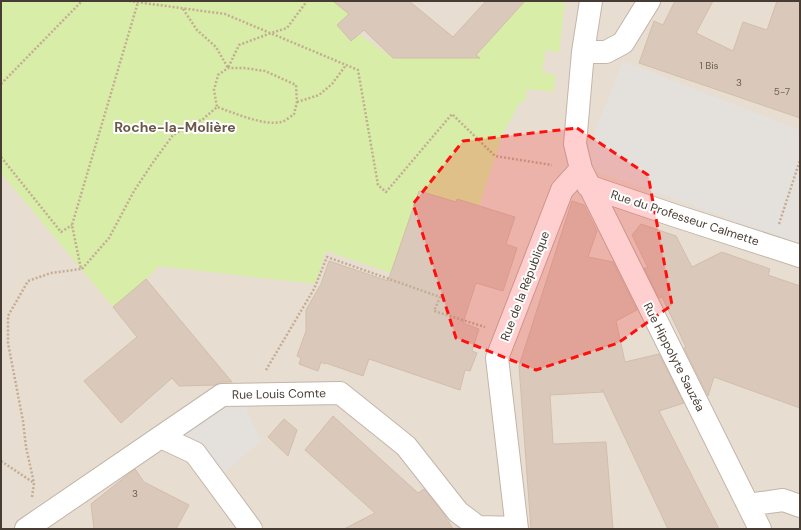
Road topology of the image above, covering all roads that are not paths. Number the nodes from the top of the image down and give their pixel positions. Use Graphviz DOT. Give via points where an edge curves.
graph roads {
  1 [pos="591,1"];
  2 [pos="649,1"];
  3 [pos="583,52"];
  4 [pos="584,178"];
  5 [pos="800,256"];
  6 [pos="161,437"];
  7 [pos="748,505"];
  8 [pos="800,506"];
  9 [pos="517,528"];
  10 [pos="26,529"];
  11 [pos="251,529"];
  12 [pos="760,529"];
  1 -- 3 [label="street"];
  2 -- 3 [label="street" via="623,43 606,52"];
  3 -- 4 [label="street" via="575,144"];
  4 -- 5 [label="street, Rue du Professeur Calmette" via="673,215"];
  4 -- 7 [label="street, Rue Hippolyte Sauzéa"];
  4 -- 9 [label="street, Rue de la République" via="562,190 496,358"];
  6 -- 9 [label="street, Rue Louis Comte" via="222,395 340,393 406,446 458,512 478,527"];
  6 -- 10 [label="street, Rue Louis Comte"];
  6 -- 11 [label="street" via="195,453"];
  7 -- 8 [label="street" via="783,500"];
  7 -- 12 [label="street, Rue Hippolyte Sauzéa"];
}
